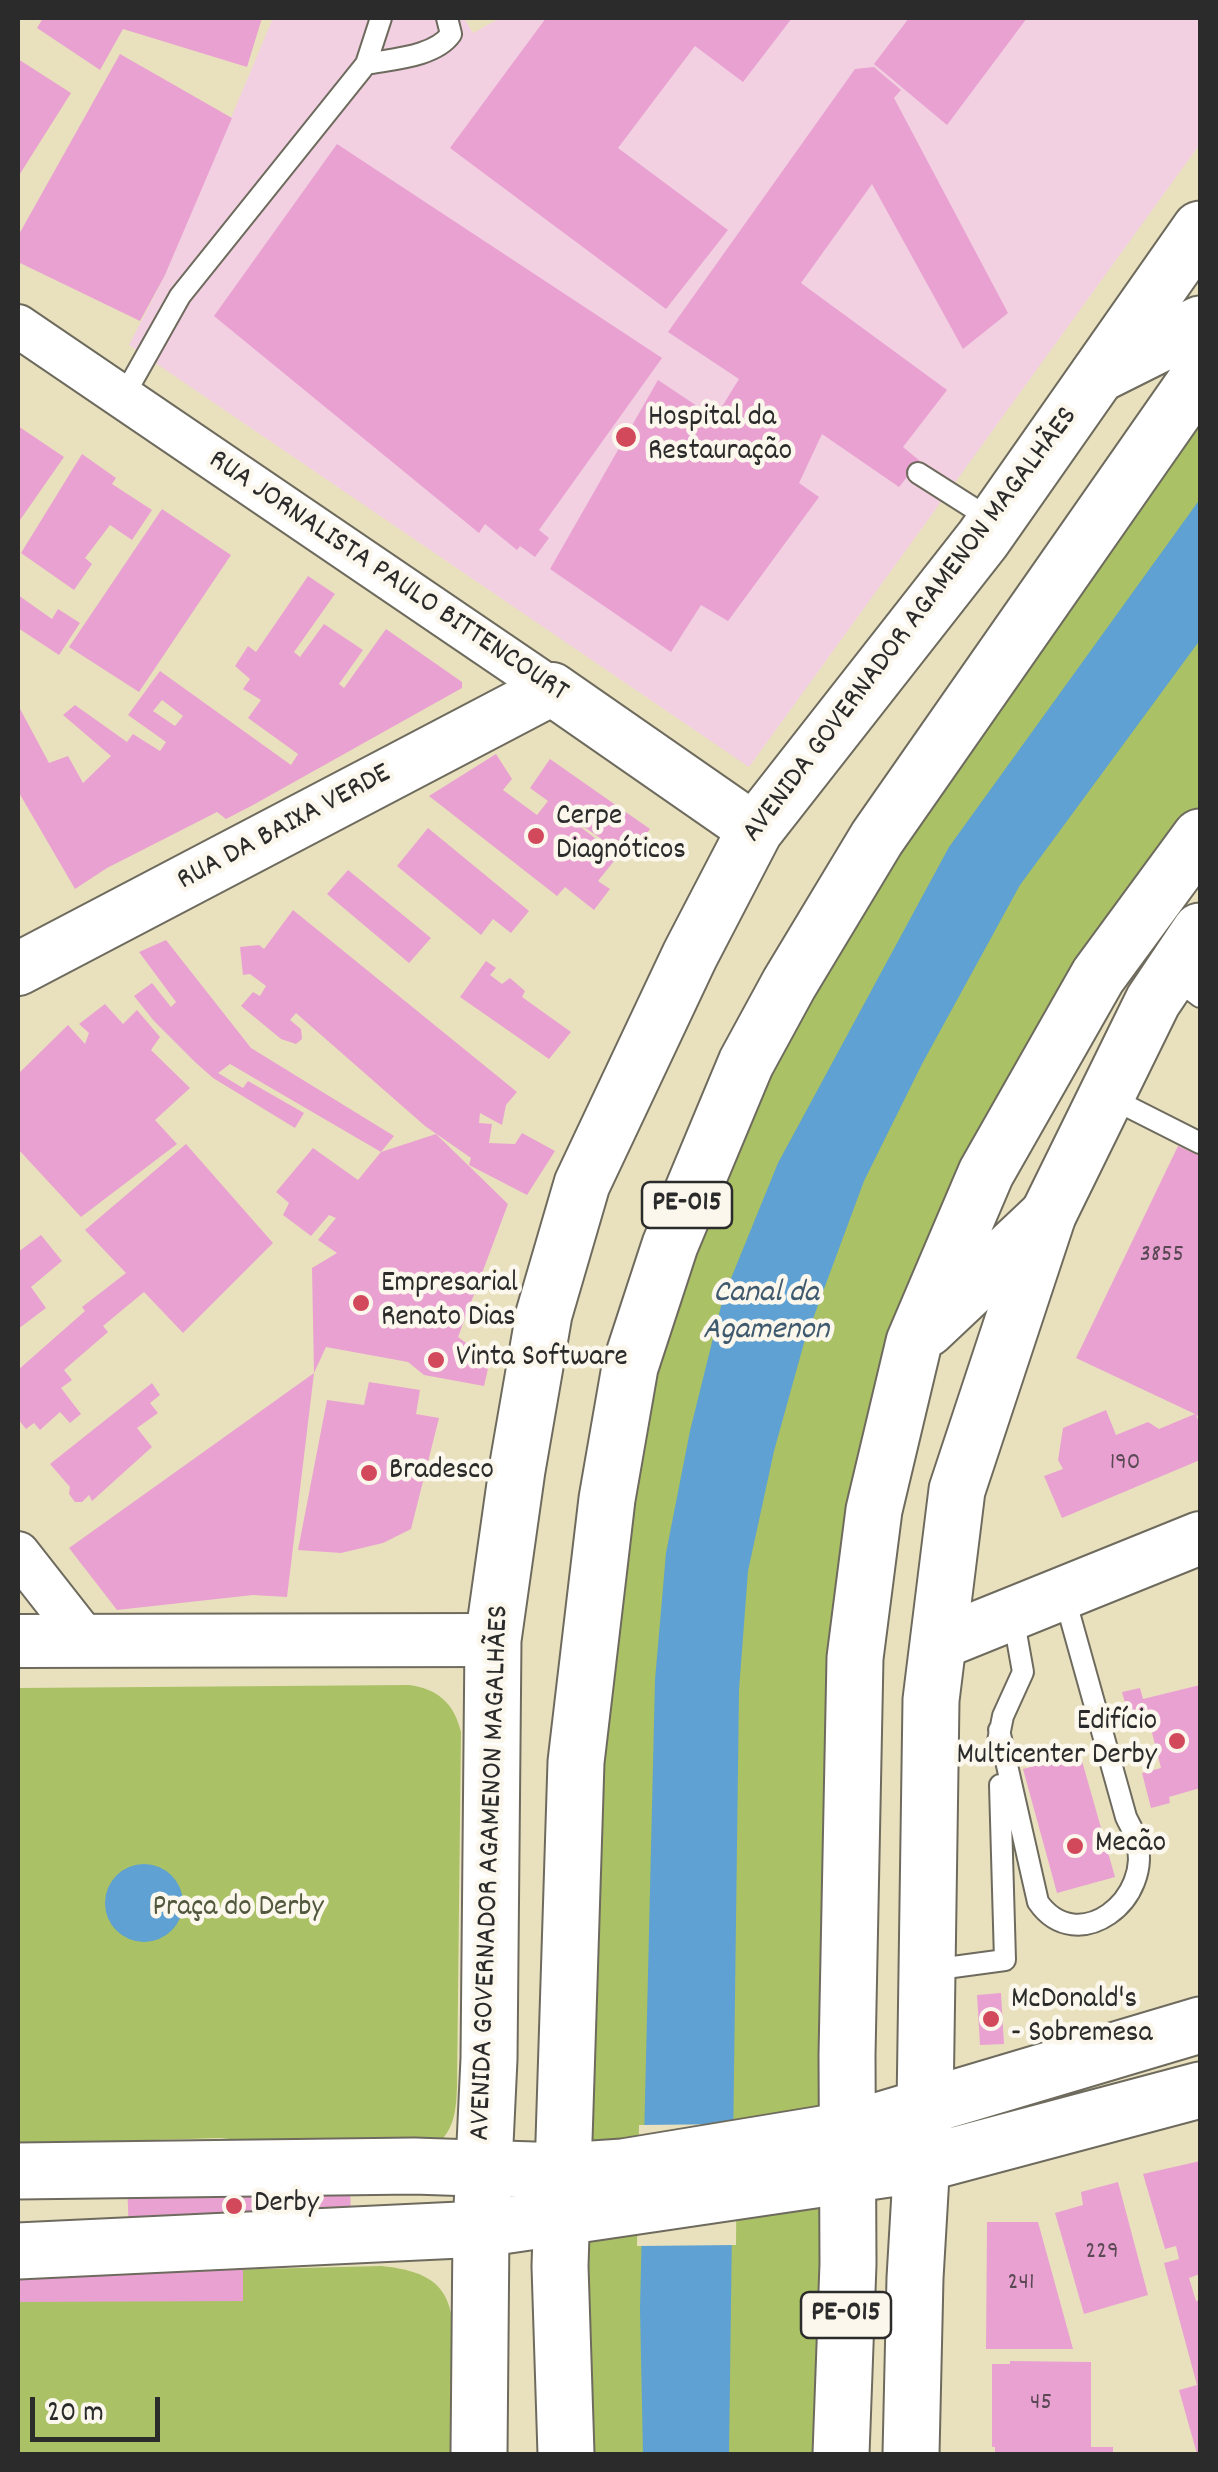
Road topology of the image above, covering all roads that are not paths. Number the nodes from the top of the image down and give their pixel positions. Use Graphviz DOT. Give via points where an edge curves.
graph roads {
  1 [pos="381,18"];
  2 [pos="448,18"];
  3 [pos="366,64"];
  4 [pos="1200,229"];
  5 [pos="1200,324"];
  6 [pos="18,326"];
  7 [pos="1098,374"];
  8 [pos="1200,374"];
  9 [pos="122,399"];
  10 [pos="918,473"];
  11 [pos="995,522"];
  12 [pos="552,689"];
  13 [pos="755,830"];
  14 [pos="1200,837"];
  15 [pos="1191,968"];
  16 [pos="18,969"];
  17 [pos="1105,1095"];
  18 [pos="1200,1143"];
  19 [pos="1048,1214"];
  20 [pos="914,1342"];
  21 [pos="1200,1538"];
  22 [pos="18,1552"];
  23 [pos="1063,1593"];
  24 [pos="1012,1614"];
  25 [pos="493,1640"];
  26 [pos="18,1641"];
  27 [pos="87,1641"];
  28 [pos="940,1643"];
  29 [pos="999,1730"];
  30 [pos="927,1970"];
  31 [pos="1200,2025"];
  32 [pos="1200,2090"];
  33 [pos="925,2107"];
  34 [pos="847,2152"];
  35 [pos="922,2164"];
  36 [pos="484,2169"];
  37 [pos="18,2171"];
  38 [pos="562,2193"];
  39 [pos="481,2229"];
  40 [pos="18,2234"];
  41 [pos="396,2235"];
  42 [pos="18,2251"];
  43 [pos="479,2454"];
  44 [pos="566,2454"];
  45 [pos="841,2454"];
  46 [pos="911,2454"];
  1 -- 3 [label="lane"];
  2 -- 3 [label="lane" via="446,41"];
  3 -- 9 [label="lane" via="180,296"];
  4 -- 7 [label="main road, AVENIDA GOVERNADOR AGAMENON MAGALHÃES"];
  5 -- 7 [label="main road"];
  6 -- 9 [label="street, RUA JORNALISTA PAULO BITTENCOURT"];
  7 -- 11 [label="main road, AVENIDA GOVERNADOR AGAMENON MAGALHÃES"];
  8 -- 38 [label="main road, PE-015" via="876,838 746,1063 670,1245 627,1386 576,1762"];
  9 -- 12 [label="street, RUA JORNALISTA PAULO BITTENCOURT"];
  10 -- 11 [label="lane"];
  11 -- 13 [label="main road, AVENIDA GOVERNADOR AGAMENON MAGALHÃES"];
  12 -- 13 [label="street, RUA JORNALISTA PAULO BITTENCOURT"];
  12 -- 16 [label="street, RUA DA BAIXA VERDE"];
  13 -- 25 [label="main road, AVENIDA GOVERNADOR AGAMENON MAGALHÃES" via="582,1184 544,1314"];
  14 -- 20 [label="main road, PE-015" via="1098,976 986,1173"];
  15 -- 17 [label="main road" via="1153,1001"];
  17 -- 18 [label="lane"];
  17 -- 19 [label="main road"];
  19 -- 20 [label="main road"];
  19 -- 28 [label="main road" via="957,1490"];
  20 -- 34 [label="main road, PE-015" via="874,1510 855,1658"];
  21 -- 23 [label="street"];
  22 -- 27 [label="street"];
  23 -- 24 [label="street"];
  23 -- 29 [label="lane" via="1136,1838 1134,1884 1108,1916 1071,1923 1038,1902"];
  24 -- 28 [label="street"];
  24 -- 29 [label="lane" via="1022,1672"];
  25 -- 27 [label="street"];
  25 -- 36 [label="main road, AVENIDA GOVERNADOR AGAMENON MAGALHÃES"];
  26 -- 27 [label="street"];
  28 -- 30 [label="main road" via="931,1700"];
  29 -- 30 [label="lane" via="1006,1960"];
  30 -- 33 [label="main road"];
  31 -- 33 [label="main road"];
  32 -- 35 [label="main road"];
  33 -- 34 [label="main road"];
  33 -- 35 [label="main road"];
  34 -- 35 [label="main road"];
  34 -- 38 [label="main road"];
  34 -- 45 [label="main road, PE-015"];
  35 -- 46 [label="main road"];
  36 -- 37 [label="main road"];
  36 -- 38 [label="main road"];
  36 -- 39 [label="main road, AVENIDA GOVERNADOR AGAMENON MAGALHÃES"];
  38 -- 39 [label="main road"];
  38 -- 44 [label="main road, PE-015"];
  39 -- 41 [label="main road"];
  39 -- 43 [label="main road, AVENIDA GOVERNADOR AGAMENON MAGALHÃES"];
  40 -- 41 [label="lane"];
  41 -- 42 [label="main road"];
}
